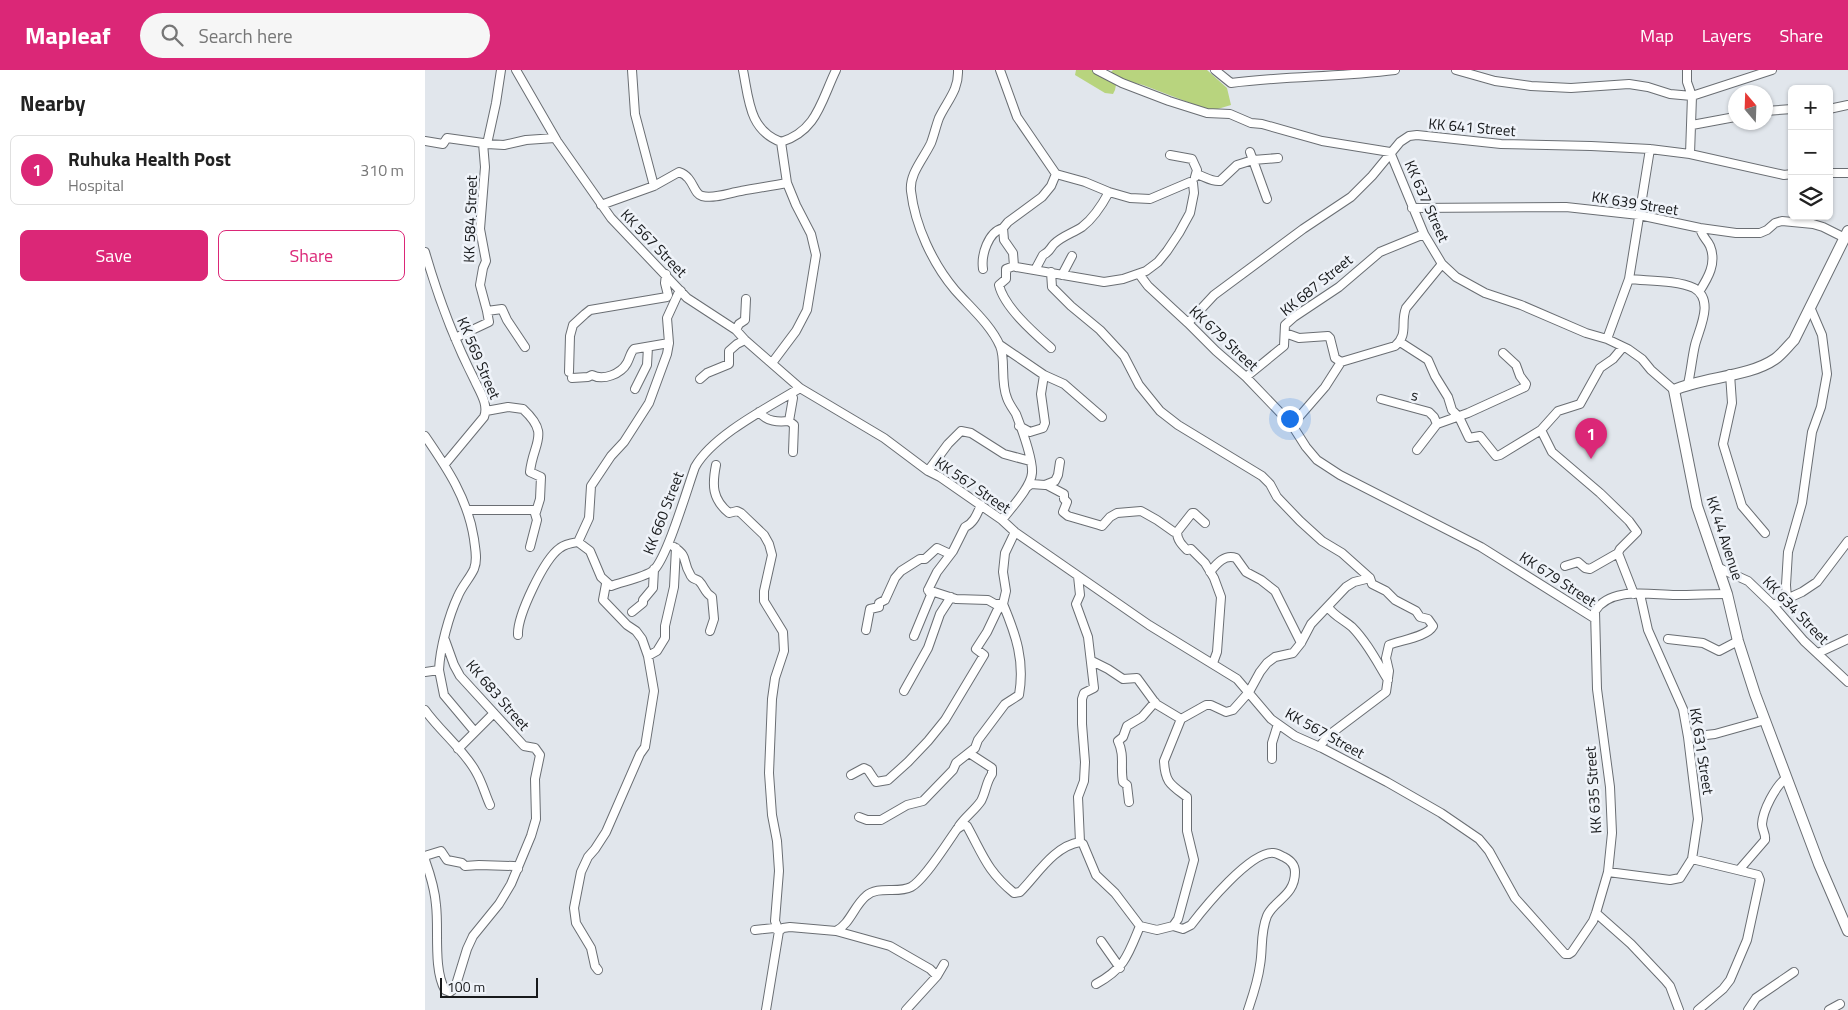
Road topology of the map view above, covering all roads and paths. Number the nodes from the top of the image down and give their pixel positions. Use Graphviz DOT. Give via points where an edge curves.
graph roads {
  1 [pos="501,70"];
  2 [pos="516,70"];
  3 [pos="632,70"];
  4 [pos="743,70"];
  5 [pos="836,70"];
  6 [pos="958,70"];
  7 [pos="1000,70"];
  8 [pos="1097,70"];
  9 [pos="1215,70"];
  10 [pos="1395,70"];
  11 [pos="1456,70"];
  12 [pos="1687,70"];
  13 [pos="1772,70"];
  14 [pos="1693,96"];
  15 [pos="1848,105"];
  16 [pos="1833,108"];
  17 [pos="1788,109"];
  18 [pos="1773,110"];
  19 [pos="1728,118"];
  20 [pos="1692,125"];
  21 [pos="555,138"];
  22 [pos="425,140"];
  23 [pos="781,142"];
  24 [pos="485,143"];
  25 [pos="1650,149"];
  26 [pos="1391,152"];
  27 [pos="1690,154"];
  28 [pos="1170,155"];
  29 [pos="1252,156"];
  30 [pos="1278,158"];
  31 [pos="1833,173"];
  32 [pos="1848,173"];
  33 [pos="1056,174"];
  34 [pos="1196,174"];
  35 [pos="1788,174"];
  36 [pos="787,183"];
  37 [pos="1193,185"];
  38 [pos="654,186"];
  39 [pos="1109,192"];
  40 [pos="1267,199"];
  41 [pos="601,204"];
  42 [pos="1413,208"];
  43 [pos="1639,215"];
  44 [pos="1003,228"];
  45 [pos="1700,228"];
  46 [pos="1424,234"];
  47 [pos="1846,235"];
  48 [pos="425,252"];
  49 [pos="1072,256"];
  50 [pos="1443,264"];
  51 [pos="1014,266"];
  52 [pos="983,269"];
  53 [pos="1035,270"];
  54 [pos="1051,272"];
  55 [pos="665,274"];
  56 [pos="1139,274"];
  57 [pos="1062,275"];
  58 [pos="1629,279"];
  59 [pos="681,291"];
  60 [pos="1699,292"];
  61 [pos="746,299"];
  62 [pos="1810,307"];
  63 [pos="487,312"];
  64 [pos="1188,323"];
  65 [pos="736,330"];
  66 [pos="1285,333"];
  67 [pos="455,338"];
  68 [pos="1607,339"];
  69 [pos="745,340"];
  70 [pos="1400,342"];
  71 [pos="669,343"];
  72 [pos="1000,345"];
  73 [pos="525,347"];
  74 [pos="648,347"];
  75 [pos="1623,347"];
  76 [pos="1051,348"];
  77 [pos="1503,353"];
  78 [pos="1341,362"];
  79 [pos="772,363"];
  80 [pos="1731,374"];
  81 [pos="1044,375"];
  82 [pos="1246,377"];
  83 [pos="700,379"];
  84 [pos="1688,384"];
  85 [pos="800,388"];
  86 [pos="635,390"];
  87 [pos="1674,390"];
  88 [pos="790,394"];
  89 [pos="1381,399"];
  90 [pos="487,411"];
  91 [pos="759,412"];
  92 [pos="1102,417"];
  93 [pos="1459,417"];
  94 [pos="789,421"];
  95 [pos="1437,424"];
  96 [pos="1292,425"];
  97 [pos="1019,426"];
  98 [pos="1541,430"];
  99 [pos="425,436"];
  100 [pos="1417,450"];
  101 [pos="793,452"];
  102 [pos="1030,461"];
  103 [pos="1060,462"];
  104 [pos="445,464"];
  105 [pos="716,465"];
  106 [pos="928,471"];
  107 [pos="1047,484"];
  108 [pos="1027,487"];
  109 [pos="981,505"];
  110 [pos="468,510"];
  111 [pos="535,512"];
  112 [pos="1002,520"];
  113 [pos="1205,523"];
  114 [pos="1015,532"];
  115 [pos="1177,532"];
  116 [pos="1765,533"];
  117 [pos="1848,541"];
  118 [pos="578,542"];
  119 [pos="667,545"];
  120 [pos="530,547"];
  121 [pos="676,548"];
  122 [pos="1618,553"];
  123 [pos="950,554"];
  124 [pos="1565,566"];
  125 [pos="1717,567"];
  126 [pos="654,569"];
  127 [pos="1210,572"];
  128 [pos="1078,576"];
  129 [pos="1370,578"];
  130 [pos="606,584"];
  131 [pos="928,590"];
  132 [pos="1637,594"];
  133 [pos="1727,594"];
  134 [pos="951,597"];
  135 [pos="1787,599"];
  136 [pos="1003,604"];
  137 [pos="1773,605"];
  138 [pos="1328,607"];
  139 [pos="632,612"];
  140 [pos="1594,618"];
  141 [pos="867,630"];
  142 [pos="710,631"];
  143 [pos="518,635"];
  144 [pos="914,636"];
  145 [pos="1668,639"];
  146 [pos="1848,639"];
  147 [pos="445,640"];
  148 [pos="1739,641"];
  149 [pos="1301,643"];
  150 [pos="1818,653"];
  151 [pos="648,656"];
  152 [pos="1092,661"];
  153 [pos="1213,664"];
  154 [pos="439,670"];
  155 [pos="425,672"];
  156 [pos="1387,680"];
  157 [pos="1848,682"];
  158 [pos="903,691"];
  159 [pos="1249,692"];
  160 [pos="1155,702"];
  161 [pos="425,710"];
  162 [pos="494,713"];
  163 [pos="1181,719"];
  164 [pos="1765,720"];
  165 [pos="1278,724"];
  166 [pos="475,732"];
  167 [pos="1688,737"];
  168 [pos="1319,747"];
  169 [pos="458,749"];
  170 [pos="969,753"];
  171 [pos="1272,760"];
  172 [pos="851,775"];
  173 [pos="1786,778"];
  174 [pos="1129,802"];
  175 [pos="490,805"];
  176 [pos="859,816"];
  177 [pos="959,826"];
  178 [pos="1079,842"];
  179 [pos="1484,845"];
  180 [pos="425,858"];
  181 [pos="1693,860"];
  182 [pos="518,869"];
  183 [pos="1739,870"];
  184 [pos="1608,872"];
  185 [pos="1596,913"];
  186 [pos="1140,926"];
  187 [pos="1173,926"];
  188 [pos="755,930"];
  189 [pos="779,931"];
  190 [pos="836,931"];
  191 [pos="1848,931"];
  192 [pos="1101,941"];
  193 [pos="944,964"];
  194 [pos="1119,968"];
  195 [pos="598,970"];
  196 [pos="1794,972"];
  197 [pos="937,976"];
  198 [pos="1096,984"];
  199 [pos="1840,1004"];
  200 [pos="766,1010"];
  201 [pos="906,1010"];
  202 [pos="1248,1010"];
  203 [pos="1679,1010"];
  204 [pos="1697,1010"];
  205 [pos="1748,1010"];
  206 [pos="1829,1010"];
  1 -- 24 [label="street, KK 584 Street" via="497,103"];
  2 -- 21 [label="street, KK 567 Street"];
  3 -- 38 [label="street" via="635,114"];
  4 -- 23 [label="street" via="755,120 769,138"];
  5 -- 23 [label="street" via="807,128"];
  6 -- 72 [label="street" via="957,88 913,176 911,190 921,230 939,270"];
  7 -- 33 [label="street" via="1017,117"];
  8 -- 26 [label="street, KK 637 Street" via="1122,83 1207,113 1230,114 1322,141"];
  9 -- 10 [label="street" via="1231,83"];
  11 -- 14 [label="street" via="1531,86 1571,88 1629,84"];
  12 -- 14 [label="street" via="1687,82"];
  13 -- 14 [label="street"];
  14 -- 20 [label="street"];
  15 -- 16 [label="street"];
  17 -- 18 [label="street"];
  19 -- 20 [label="street"];
  20 -- 27 [label="street"];
  21 -- 24 [label="street" via="504,145"];
  21 -- 41 [label="street, KK 567 Street"];
  22 -- 24 [label="street" via="443,144 447,138"];
  23 -- 36 [label="street"];
  24 -- 63 [label="street, KK 584 Street" via="480,229 486,261 480,285"];
  25 -- 26 [label="street, KK 641 Street" via="1501,144 1409,136"];
  25 -- 27 [label="street, KK 641 Street"];
  25 -- 43 [label="street"];
  26 -- 42 [label="street, KK 637 Street"];
  26 -- 64 [label="street, KK 641 Street" via="1351,197 1214,295"];
  27 -- 35 [label="street, KK 641 Street"];
  28 -- 34 [label="street" via="1193,159"];
  29 -- 30 [label="street"];
  29 -- 34 [label="street" via="1220,181 1213,182"];
  29 -- 40 [label="street"];
  31 -- 32 [label="street"];
  33 -- 39 [label="street"];
  33 -- 44 [label="street" via="1042,197"];
  34 -- 37 [label="street"];
  36 -- 38 [label="street" via="715,197 703,196 698,194 685,174 679,172"];
  36 -- 79 [label="street" via="811,234 816,255 807,310"];
  37 -- 39 [label="street" via="1190,182 1150,200"];
  37 -- 56 [label="street" via="1190,213 1179,233 1158,262"];
  38 -- 41 [label="street"];
  39 -- 53 [label="street" via="1100,209 1083,226 1054,244"];
  41 -- 55 [label="street, KK 567 Street"];
  42 -- 43 [label="street, KK 639 Street" via="1566,206"];
  42 -- 46 [label="street, KK 637 Street"];
  43 -- 45 [label="street, KK 639 Street"];
  43 -- 58 [label="street"];
  44 -- 51 [label="street" via="1003,240 1013,252"];
  44 -- 52 [label="street" via="997,230 987,243"];
  45 -- 47 [label="street, KK 639 Street" via="1760,234 1782,221 1813,224"];
  45 -- 60 [label="street" via="1714,259"];
  46 -- 50 [label="street, KK 637 Street"];
  46 -- 66 [label="street, KK 687 Street" via="1380,252 1339,287 1294,317 1285,325"];
  47 -- 62 [label="main road"];
  48 -- 67 [label="street, KK 569 Street"];
  49 -- 57 [label="street"];
  50 -- 68 [label="street, KK 637 Street" via="1456,277 1485,293"];
  50 -- 70 [label="street" via="1406,308"];
  51 -- 53 [label="street"];
  51 -- 76 [label="street" via="1006,269 1006,279 999,285 1001,292 1023,322"];
  53 -- 54 [label="street"];
  54 -- 57 [label="street"];
  54 -- 129 [label="street" via="1052,287 1100,330 1123,356 1139,385 1161,411 1261,476 1300,522"];
  55 -- 59 [label="street, KK 567 Street"];
  55 -- 74 [label="street" via="667,297 590,310 579,318 569,336 570,375 589,378 612,375 626,364 634,349"];
  56 -- 57 [label="street" via="1112,282"];
  56 -- 64 [label="street, KK 679 Street" via="1147,286"];
  58 -- 60 [label="street" via="1683,285"];
  58 -- 68 [label="street"];
  59 -- 65 [label="street, KK 567 Street"];
  59 -- 71 [label="street" via="667,318"];
  60 -- 84 [label="street" via="1704,319 1695,344"];
  61 -- 65 [label="street" via="745,320"];
  62 -- 80 [label="main road" via="1794,340 1774,359"];
  62 -- 135 [label="street" via="1822,336 1827,374 1788,552"];
  63 -- 67 [label="street" via="489,322"];
  63 -- 73 [label="street" via="502,309"];
  64 -- 82 [label="street, KK 679 Street"];
  65 -- 69 [label="street, KK 567 Street"];
  66 -- 78 [label="street" via="1299,338 1327,336 1335,358"];
  66 -- 82 [label="street, KK 687 Street" via="1283,346"];
  67 -- 90 [label="street, KK 569 Street"];
  68 -- 75 [label="street, KK 637 Street"];
  69 -- 79 [label="street, KK 567 Street"];
  69 -- 83 [label="street" via="729,351 729,364"];
  70 -- 78 [label="street"];
  70 -- 93 [label="street" via="1428,360 1452,410"];
  71 -- 74 [label="street"];
  71 -- 118 [label="street" via="649,403 591,486 589,518"];
  72 -- 81 [label="street"];
  72 -- 97 [label="street" via="1003,382"];
  74 -- 86 [label="street" via="647,365"];
  75 -- 87 [label="street, KK 637 Street" via="1642,359"];
  75 -- 98 [label="street" via="1600,368 1580,404 1558,411"];
  77 -- 93 [label="street" via="1516,365 1525,387"];
  78 -- 96 [label="street" via="1325,387"];
  79 -- 85 [label="street, KK 567 Street"];
  80 -- 84 [label="main road"];
  80 -- 116 [label="street" via="1732,403 1723,444 1742,506"];
  81 -- 92 [label="street" via="1064,384"];
  81 -- 97 [label="street" via="1041,394 1045,424 1043,428 1029,432"];
  82 -- 96 [label="street, KK 679 Street"];
  84 -- 87 [label="main road"];
  85 -- 88 [label="street, KK 660 Street"];
  85 -- 106 [label="street, KK 567 Street" via="884,438"];
  87 -- 125 [label="main road, KK 44 Avenue" via="1697,506"];
  88 -- 91 [label="street, KK 660 Street"];
  88 -- 94 [label="street" via="793,398"];
  89 -- 95 [label="street, s" via="1429,412"];
  90 -- 104 [label="street, KK 569 Street"];
  90 -- 111 [label="street" via="508,407 523,409 537,424 539,438 530,472 541,477 540,499"];
  91 -- 94 [label="street" via="778,422"];
  91 -- 119 [label="street, KK 660 Street" via="712,445 695,466"];
  93 -- 95 [label="street"];
  93 -- 98 [label="street" via="1469,438 1481,436 1496,456"];
  94 -- 101 [label="street" via="793,425"];
  95 -- 100 [label="street"];
  96 -- 140 [label="street, KK 679 Street" via="1317,460 1340,475 1481,547"];
  97 -- 102 [label="street"];
  98 -- 122 [label="street" via="1552,452 1601,493 1637,530"];
  99 -- 104 [label="street"];
  102 -- 106 [label="street" via="1004,454 971,433 961,431"];
  102 -- 108 [label="street" via="1032,472"];
  103 -- 107 [label="street" via="1055,482"];
  104 -- 110 [label="street"];
  105 -- 189 [label="street" via="713,487 723,509 729,513 741,513 769,544 772,555 764,601 783,632 784,651 772,699 769,773 779,871 775,921"];
  106 -- 109 [label="street, KK 567 Street"];
  107 -- 108 [label="street"];
  107 -- 115 [label="street" via="1064,494 1067,502 1063,512 1067,516 1102,526 1117,513 1141,511"];
  108 -- 112 [label="street"];
  109 -- 112 [label="street, KK 567 Street"];
  109 -- 123 [label="street"];
  110 -- 111 [label="street"];
  110 -- 147 [label="street" via="475,562 458,597"];
  111 -- 120 [label="street" via="537,520"];
  112 -- 114 [label="street, KK 567 Street"];
  113 -- 115 [label="street" via="1194,512"];
  114 -- 128 [label="street, KK 567 Street"];
  114 -- 136 [label="street" via="1005,553"];
  115 -- 127 [label="street" via="1183,546 1191,549"];
  117 -- 135 [label="street" via="1817,582"];
  118 -- 130 [label="street" via="590,551"];
  118 -- 143 [label="street" via="555,553 533,587"];
  119 -- 121 [label="street"];
  119 -- 126 [label="street, KK 660 Street"];
  121 -- 142 [label="street" via="684,555 691,576 712,597 714,619"];
  121 -- 151 [label="street" via="674,587 665,638 657,651"];
  122 -- 124 [label="street" via="1590,569 1578,562"];
  122 -- 132 [label="street, KK 631 Street"];
  123 -- 131 [label="street"];
  123 -- 141 [label="street" via="937,548 925,559 901,571 885,600 879,603 879,608 870,609"];
  125 -- 133 [label="main road, KK 44 Avenue"];
  125 -- 137 [label="street, KK 634 Street" via="1748,581"];
  126 -- 130 [label="street, KK 660 Street" via="611,586"];
  126 -- 139 [label="street" via="653,588"];
  127 -- 149 [label="street" via="1228,556 1236,558 1245,572 1275,591"];
  127 -- 153 [label="street" via="1221,597 1217,652"];
  128 -- 152 [label="street" via="1080,595 1076,604 1089,637"];
  128 -- 153 [label="street, KK 567 Street"];
  129 -- 138 [label="street" via="1346,587"];
  129 -- 156 [label="street" via="1372,584 1416,611 1433,626 1423,634 1389,645"];
  130 -- 151 [label="street" via="603,600 642,639"];
  131 -- 134 [label="street"];
  131 -- 144 [label="street" via="931,595"];
  132 -- 133 [label="street"];
  132 -- 140 [label="street" via="1612,597 1599,604"];
  132 -- 167 [label="street, KK 631 Street" via="1648,630 1683,709"];
  133 -- 148 [label="main road, KK 44 Avenue"];
  134 -- 136 [label="street"];
  134 -- 158 [label="street" via="940,614 928,648"];
  135 -- 137 [label="street"];
  136 -- 170 [label="street" via="1021,657 1019,695 1005,704"];
  136 -- 172 [label="street" via="976,649 984,655 977,668 928,742 888,780 876,782 864,768"];
  137 -- 150 [label="street, KK 634 Street"];
  138 -- 149 [label="street" via="1311,624"];
  138 -- 156 [label="street" via="1351,627"];
  140 -- 184 [label="street, KK 635 Street" via="1597,688 1610,787 1612,833"];
  145 -- 148 [label="street" via="1703,643 1719,651"];
  146 -- 150 [label="street"];
  147 -- 154 [label="street"];
  147 -- 162 [label="street, KK 683 Street" via="460,676"];
  148 -- 164 [label="main road, KK 44 Avenue"];
  149 -- 159 [label="street" via="1293,653 1275,657 1267,663"];
  150 -- 157 [label="street, KK 634 Street"];
  151 -- 195 [label="street" via="654,691 645,747 605,832 581,872 574,908 576,923 591,948"];
  152 -- 160 [label="street" via="1123,680 1137,678"];
  152 -- 178 [label="street" via="1094,688 1084,693 1082,699 1085,762 1078,797"];
  153 -- 159 [label="street, KK 567 Street" via="1237,679"];
  154 -- 155 [label="street"];
  154 -- 166 [label="street" via="444,695"];
  156 -- 168 [label="street" via="1386,692"];
  159 -- 163 [label="street" via="1230,712 1206,705"];
  159 -- 165 [label="street, KK 567 Street"];
  160 -- 163 [label="street"];
  160 -- 174 [label="street" via="1142,718 1127,726 1123,737 1118,740 1123,752 1121,769"];
  161 -- 169 [label="street"];
  162 -- 166 [label="street"];
  162 -- 182 [label="street, KK 683 Street" via="524,746 535,748 540,755 535,780 536,819"];
  163 -- 187 [label="street" via="1164,765 1172,786 1187,798 1187,831 1194,860 1178,919"];
  164 -- 167 [label="street" via="1715,734"];
  164 -- 173 [label="main road, KK 44 Avenue"];
  165 -- 168 [label="street, KK 567 Street"];
  165 -- 171 [label="street" via="1272,743"];
  166 -- 169 [label="street"];
  167 -- 181 [label="street, KK 631 Street" via="1698,818"];
  168 -- 179 [label="street, KK 567 Street" via="1441,813"];
  169 -- 175 [label="street" via="476,771"];
  170 -- 176 [label="street" via="956,763 923,802 907,805 881,820 867,820"];
  170 -- 177 [label="street" via="992,768 993,774 981,801"];
  173 -- 183 [label="street" via="1775,788 1764,818 1765,840"];
  173 -- 191 [label="main road, KK 44 Avenue"];
  177 -- 178 [label="street" via="967,826 989,868 1014,893 1020,892 1062,849"];
  177 -- 190 [label="street" via="917,883 866,896 842,928"];
  178 -- 186 [label="street" via="1083,844 1096,875 1115,893"];
  179 -- 185 [label="street, KK 635 Street" via="1515,898 1565,954 1572,952"];
  180 -- 182 [label="street" via="441,851 447,860 465,866 513,866"];
  180 -- 182 [label="street, KK 683 Street" via="436,904 437,954 442,984 447,992 455,988 473,936 499,904"];
  181 -- 183 [label="street"];
  181 -- 184 [label="street" via="1676,880"];
  183 -- 204 [label="street" via="1760,877 1747,940 1726,985"];
  184 -- 185 [label="street, KK 635 Street"];
  185 -- 203 [label="street" via="1665,980"];
  186 -- 187 [label="street" via="1157,930"];
  186 -- 194 [label="street"];
  187 -- 202 [label="street" via="1183,929 1191,925 1230,881 1255,860 1274,853 1289,860 1295,874 1290,890 1267,915 1261,937 1261,964"];
  188 -- 189 [label="street" via="774,928"];
  189 -- 190 [label="street" via="790,927"];
  189 -- 200 [label="street"];
  190 -- 197 [label="street" via="890,946 931,969"];
  192 -- 194 [label="street"];
  193 -- 197 [label="street"];
  194 -- 198 [label="street"];
  196 -- 205 [label="street" via="1756,998"];
  197 -- 201 [label="street"];
  199 -- 206 [label="street"];
}
